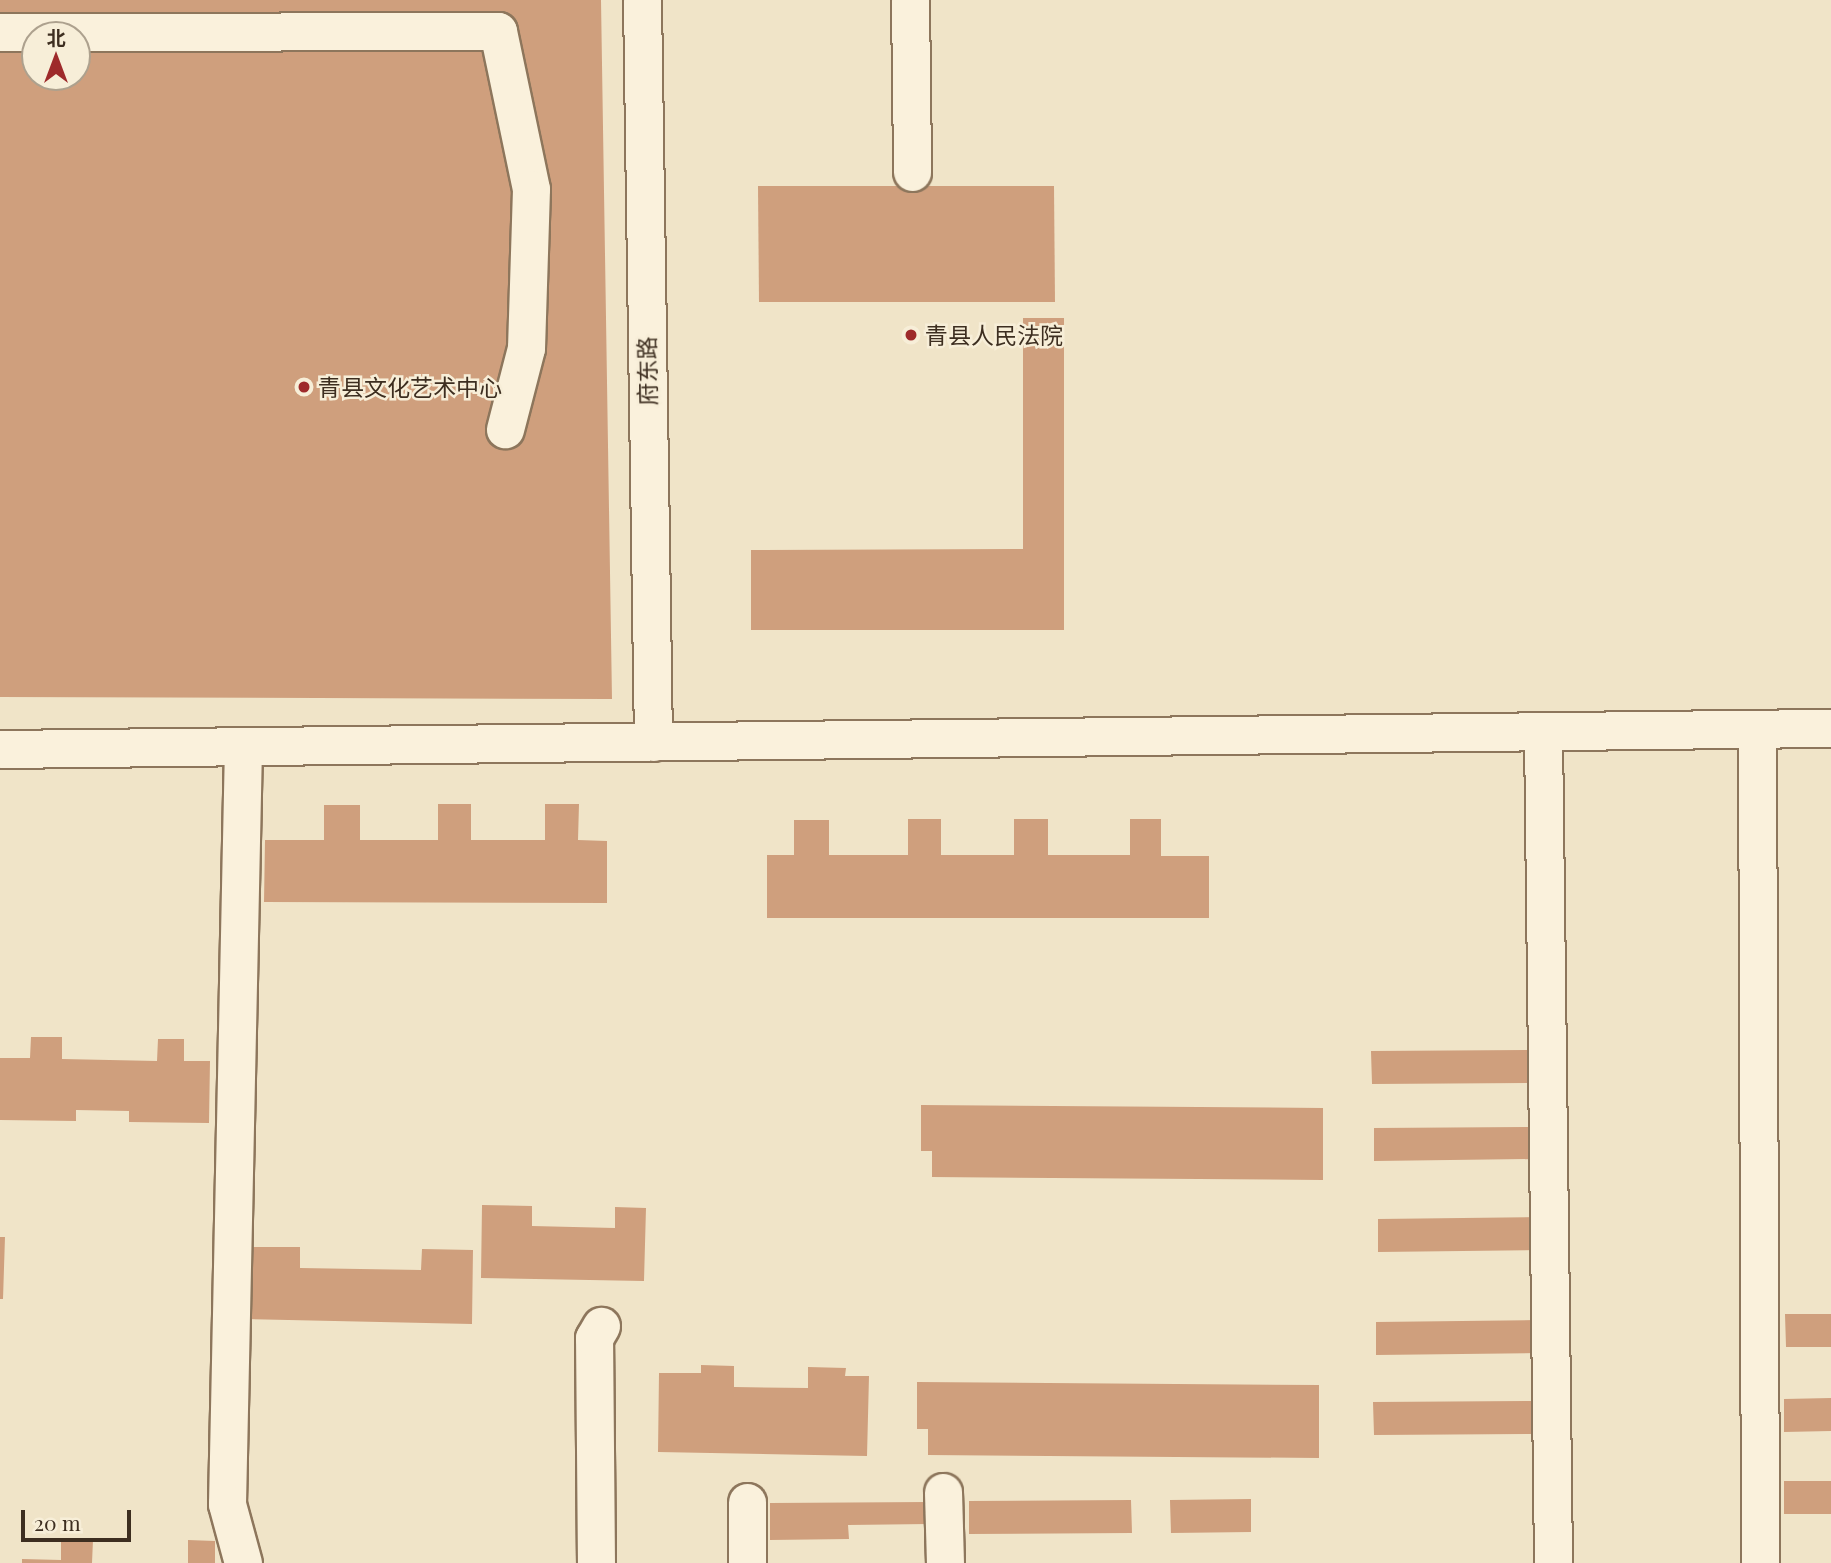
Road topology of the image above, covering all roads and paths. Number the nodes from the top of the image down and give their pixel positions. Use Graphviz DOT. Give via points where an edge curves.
graph roads {
  1 [pos="642,0"];
  2 [pos="910,0"];
  3 [pos="106,16"];
  4 [pos="0,32"];
  5 [pos="912,172"];
  6 [pos="505,429"];
  7 [pos="1831,728"];
  8 [pos="1757,729"];
  9 [pos="1544,732"];
  10 [pos="653,742"];
  11 [pos="243,746"];
  12 [pos="0,749"];
  13 [pos="601,1326"];
  14 [pos="943,1492"];
  15 [pos="747,1502"];
  16 [pos="243,1563"];
  17 [pos="596,1563"];
  18 [pos="747,1563"];
  19 [pos="945,1563"];
  20 [pos="1553,1563"];
  21 [pos="1760,1563"];
  1 -- 10 [label="street, 府东路"];
  2 -- 5 [label="street"];
  3 -- 4 [label="street"];
  3 -- 6 [label="street" via="498,31 531,189 526,348"];
  7 -- 8 [label="street"];
  8 -- 9 [label="street"];
  8 -- 21 [label="street"];
  9 -- 10 [label="street"];
  9 -- 20 [label="street"];
  10 -- 11 [label="street"];
  11 -- 12 [label="street"];
  11 -- 16 [label="street" via="227,1504"];
  13 -- 17 [label="street" via="594,1338"];
  14 -- 19 [label="street"];
  15 -- 18 [label="street"];
}
